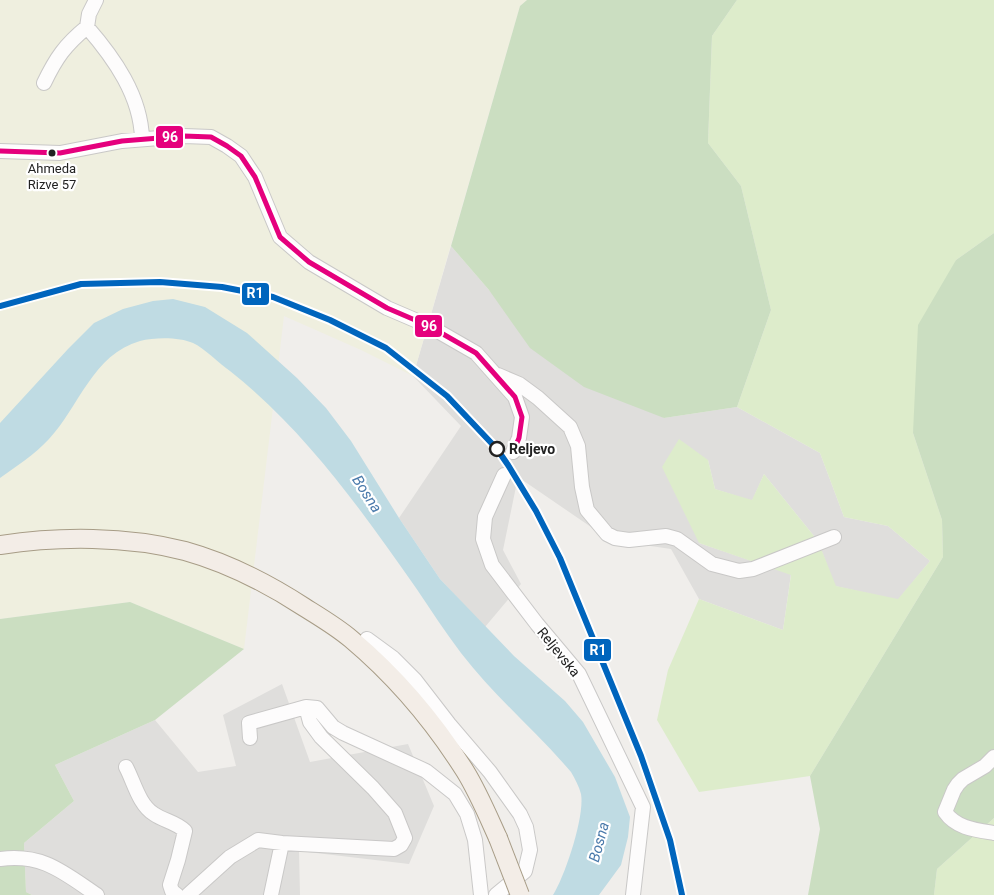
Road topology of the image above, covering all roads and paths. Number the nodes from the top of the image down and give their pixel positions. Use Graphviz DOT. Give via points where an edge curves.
graph roads {
  1 [pos="96,0"];
  2 [pos="87,27"];
  3 [pos="44,83"];
  4 [pos="142,139"];
  5 [pos="0,151"];
  6 [pos="495,374"];
  7 [pos="513,452"];
  8 [pos="504,475"];
  9 [pos="834,537"];
  10 [pos="0,545"];
  11 [pos="367,639"];
  12 [pos="306,707"];
  13 [pos="250,738"];
  14 [pos="994,757"];
  15 [pos="126,767"];
  16 [pos="994,833"];
  17 [pos="282,843"];
  18 [pos="0,859"];
  19 [pos="97,895"];
  20 [pos="177,895"];
  21 [pos="188,895"];
  22 [pos="271,895"];
  23 [pos="481,895"];
  24 [pos="496,895"];
  25 [pos="520,895"];
  26 [pos="634,895"];
  1 -- 2 [label="street"];
  2 -- 3 [label="street" via="62,50"];
  2 -- 4 [label="street" via="126,80 142,128"];
  4 -- 5 [label="street" via="60,153"];
  4 -- 6 [label="street" via="211,137 227,146 240,156 255,177 280,237 309,262 387,308 429,326 476,353"];
  6 -- 7 [label="street" via="515,397 522,417 520,438"];
  6 -- 9 [label="street" via="519,384 570,428 578,446 587,510 607,534 615,538 629,540 666,536 677,539 712,564 739,571 753,570"];
  8 -- 26 [label="street, Reljevska" via="485,517 483,539 492,565 579,674 643,808"];
  10 -- 25 [label="main road, bridge" via="98,539 183,551 246,573 350,637 406,692 465,771 498,838"];
  11 -- 24 [label="street" via="415,680 520,814 530,850 525,871"];
  12 -- 13 [label="street" via="249,723"];
  12 -- 17 [label="street" via="310,722 321,736 395,813 405,838 394,849"];
  12 -- 23 [label="street" via="317,708 333,727 343,733 426,771 455,794 467,814 475,840"];
  14 -- 16 [label="street" via="958,784 945,812 957,824"];
  15 -- 20 [label="street" via="149,811 185,831 170,885"];
  17 -- 21 [label="street" via="258,840 230,857"];
  17 -- 22 [label="street"];
  18 -- 19 [label="street" via="15,857 41,861 61,870"];
}
